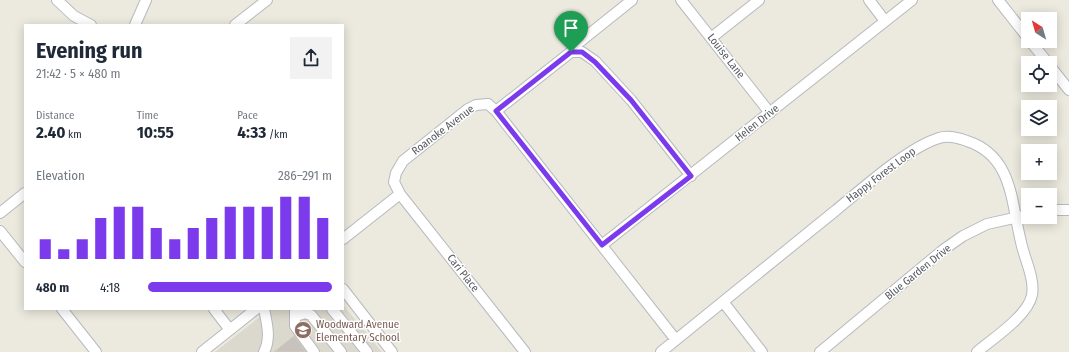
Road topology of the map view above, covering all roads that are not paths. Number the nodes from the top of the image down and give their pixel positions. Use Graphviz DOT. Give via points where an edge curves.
graph roads {
  1 [pos="58,0"];
  2 [pos="146,0"];
  3 [pos="267,0"];
  4 [pos="632,0"];
  5 [pos="681,0"];
  6 [pos="759,0"];
  7 [pos="869,0"];
  8 [pos="912,0"];
  9 [pos="998,0"];
  10 [pos="885,21"];
  11 [pos="88,24"];
  12 [pos="135,24"];
  13 [pos="236,24"];
  14 [pos="1021,29"];
  15 [pos="711,38"];
  16 [pos="1036,48"];
  17 [pos="571,52"];
  18 [pos="1042,56"];
  19 [pos="1057,75"];
  20 [pos="1069,90"];
  21 [pos="496,111"];
  22 [pos="770,113"];
  23 [pos="691,176"];
  24 [pos="24,194"];
  25 [pos="400,194"];
  26 [pos="1057,210"];
  27 [pos="1069,210"];
  28 [pos="0,213"];
  29 [pos="1021,217"];
  30 [pos="1016,218"];
  31 [pos="0,231"];
  32 [pos="344,238"];
  33 [pos="602,245"];
  34 [pos="24,261"];
  35 [pos="344,290"];
  36 [pos="724,303"];
  37 [pos="63,310"];
  38 [pos="215,310"];
  39 [pos="255,310"];
  40 [pos="264,310"];
  41 [pos="333,310"];
  42 [pos="296,312"];
  43 [pos="230,330"];
  44 [pos="676,340"];
  45 [pos="96,352"];
  46 [pos="204,352"];
  47 [pos="264,352"];
  48 [pos="314,352"];
  49 [pos="341,352"];
  50 [pos="367,352"];
  51 [pos="392,352"];
  52 [pos="525,352"];
  53 [pos="661,352"];
  54 [pos="762,352"];
  55 [pos="820,352"];
  56 [pos="977,352"];
  1 -- 11 [label="street" via="74,16"];
  2 -- 12 [label="street"];
  3 -- 13 [label="street"];
  4 -- 17 [label="street" via="577,44"];
  5 -- 15 [label="street, Louise Lane"];
  6 -- 15 [label="street"];
  7 -- 10 [label="street"];
  8 -- 10 [label="street, Helen Drive"];
  9 -- 14 [label="street"];
  10 -- 22 [label="street, Helen Drive"];
  15 -- 22 [label="street, Louise Lane"];
  16 -- 18 [label="street"];
  17 -- 21 [label="street"];
  17 -- 23 [label="street" via="582,52 595,62 631,100"];
  19 -- 20 [label="street"];
  21 -- 25 [label="street, Roanoke Avenue" via="488,104 468,109 403,161 394,182"];
  21 -- 33 [label="street"];
  22 -- 23 [label="street, Helen Drive"];
  23 -- 33 [label="street, Helen Drive"];
  24 -- 28 [label="street"];
  25 -- 32 [label="street"];
  25 -- 52 [label="street, Cari Place"];
  26 -- 27 [label="street"];
  29 -- 30 [label="street, Blue Garden Drive"];
  30 -- 36 [label="street, Happy Forest Loop" via="1001,165 991,154 977,144 959,138 942,137 915,148"];
  30 -- 55 [label="street, Blue Garden Drive" via="987,224 942,250"];
  30 -- 56 [label="street, Happy Forest Loop" via="1031,277 1032,296 1014,321"];
  31 -- 34 [label="street"];
  33 -- 44 [label="street"];
  35 -- 51 [label="street"];
  36 -- 44 [label="street, Happy Forest Loop"];
  36 -- 54 [label="street"];
  37 -- 45 [label="street"];
  38 -- 43 [label="street"];
  39 -- 43 [label="street"];
  40 -- 47 [label="street" via="268,345"];
  41 -- 50 [label="street"];
  42 -- 48 [label="street" via="295,326"];
  42 -- 49 [label="street" via="312,315"];
  43 -- 46 [label="street"];
  44 -- 53 [label="street, Happy Forest Loop"];
}
